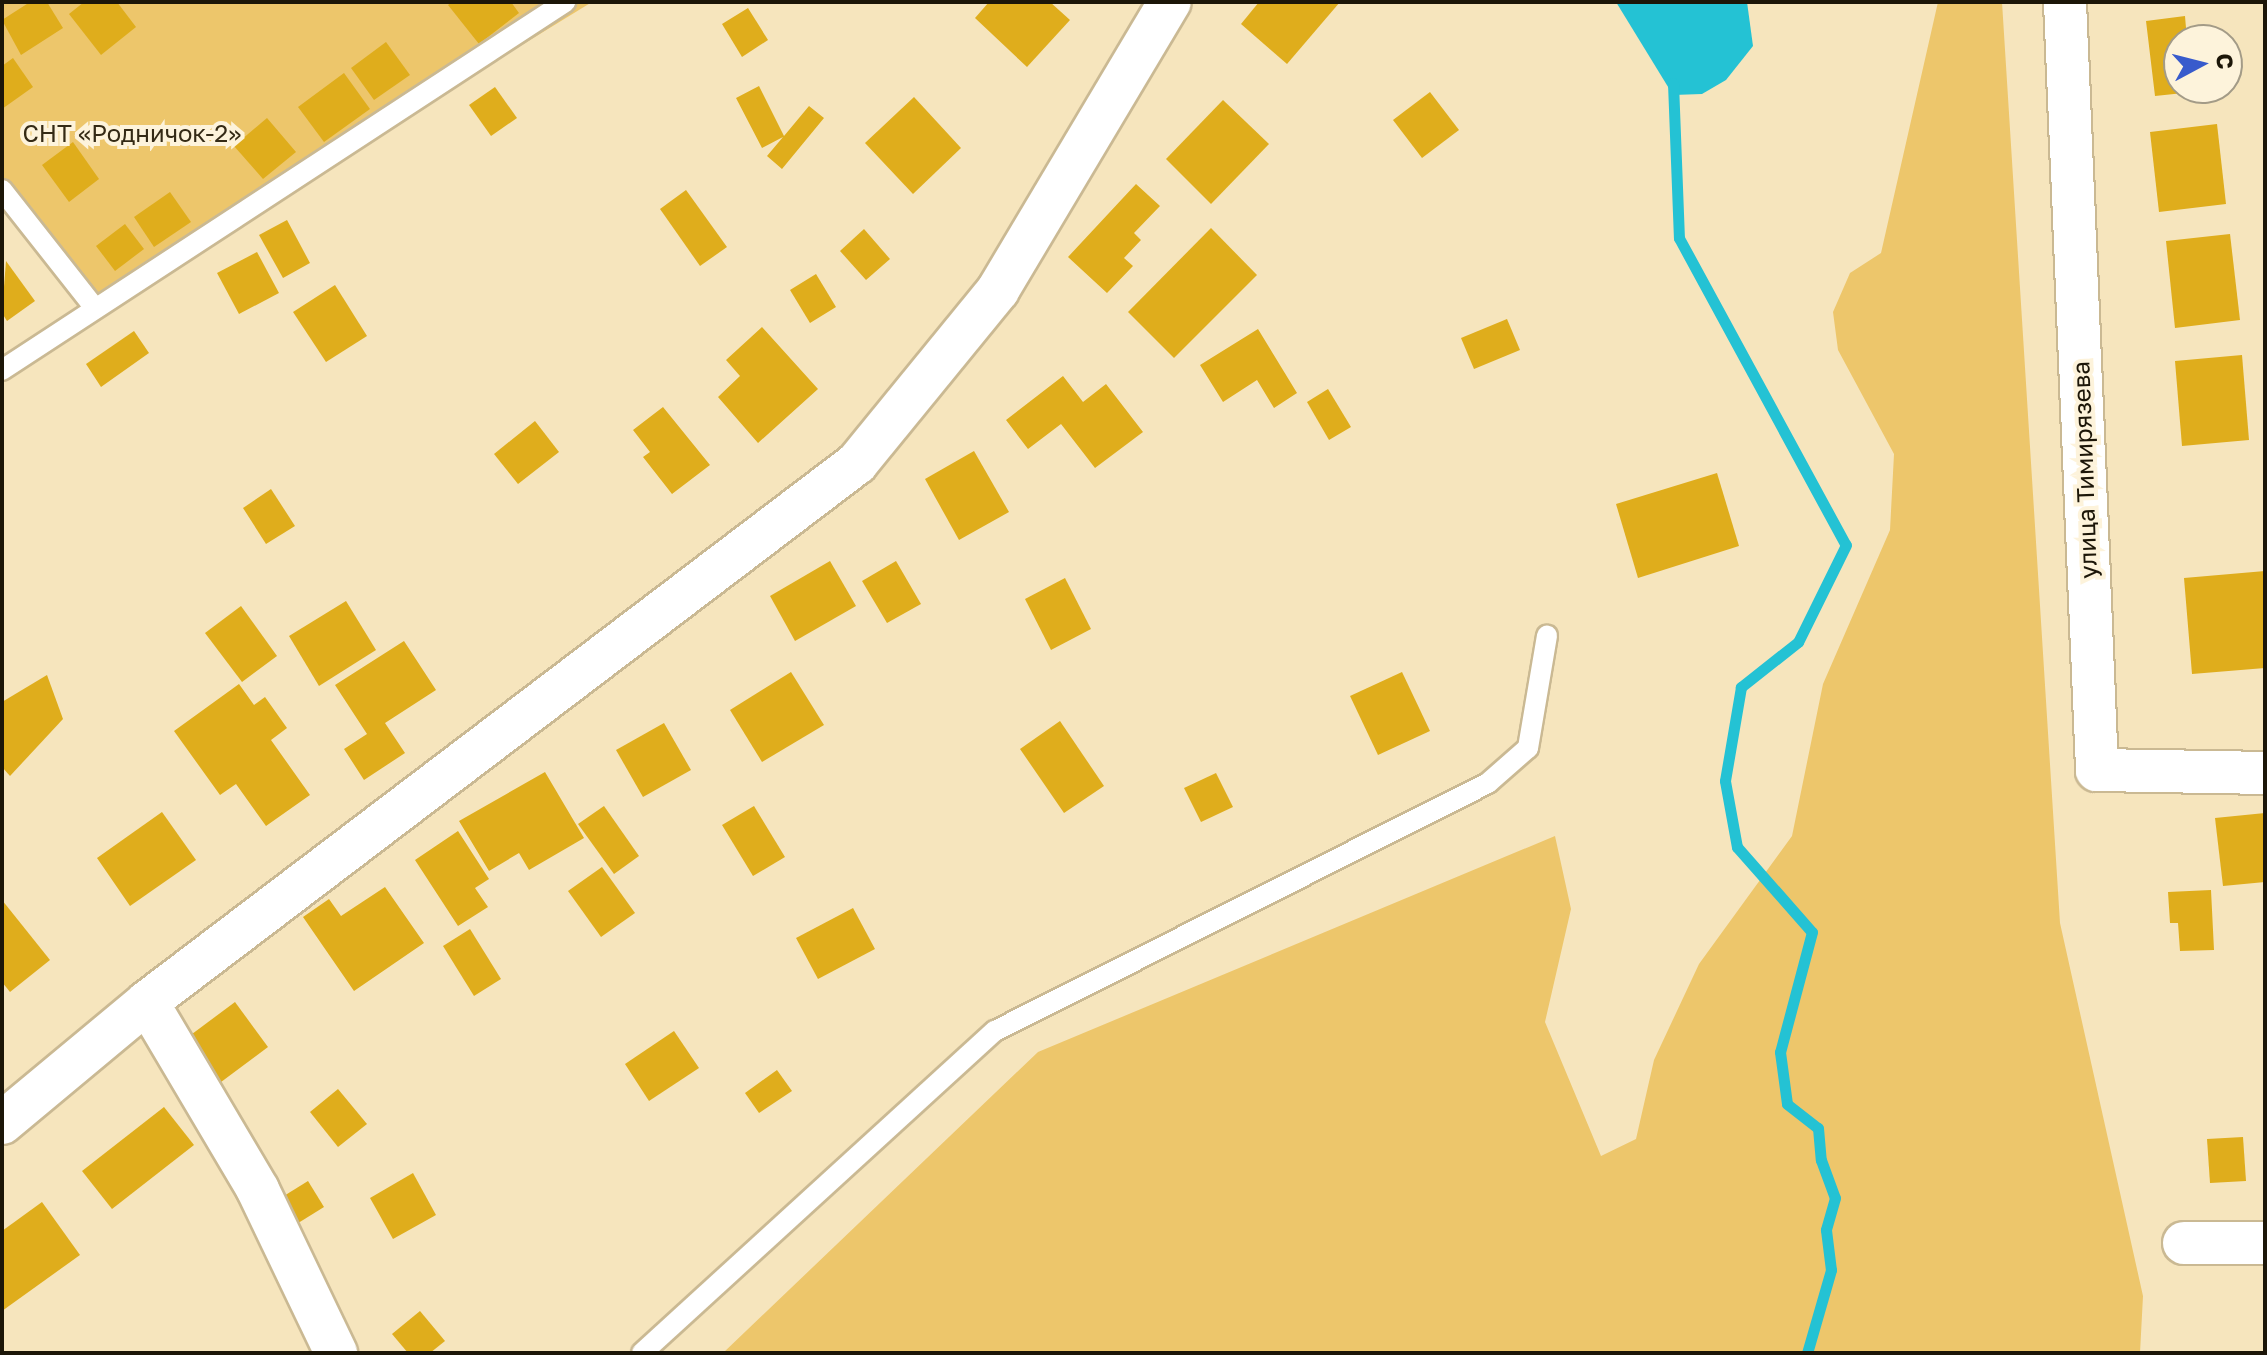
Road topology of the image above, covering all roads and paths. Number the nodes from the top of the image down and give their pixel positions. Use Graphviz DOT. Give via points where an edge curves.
graph roads {
  1 [pos="565,2"];
  2 [pos="1170,2"];
  3 [pos="2065,2"];
  4 [pos="2,190"];
  5 [pos="95,308"];
  6 [pos="2,370"];
  7 [pos="1547,636"];
  8 [pos="2265,773"];
  9 [pos="147,1002"];
  10 [pos="2,1123"];
  11 [pos="2184,1243"];
  12 [pos="2265,1243"];
  13 [pos="336,1353"];
  14 [pos="642,1353"];
  1 -- 5 [label="lane"];
  2 -- 9 [label="street" via="998,290 857,463"];
  3 -- 8 [label="street, улица Тимирязева" via="2097,770"];
  4 -- 5 [label="lane"];
  5 -- 6 [label="lane"];
  7 -- 14 [label="lane" via="1528,748 1488,783 995,1031"];
  9 -- 10 [label="street"];
  9 -- 13 [label="street" via="258,1190"];
  11 -- 12 [label="street"];
}
